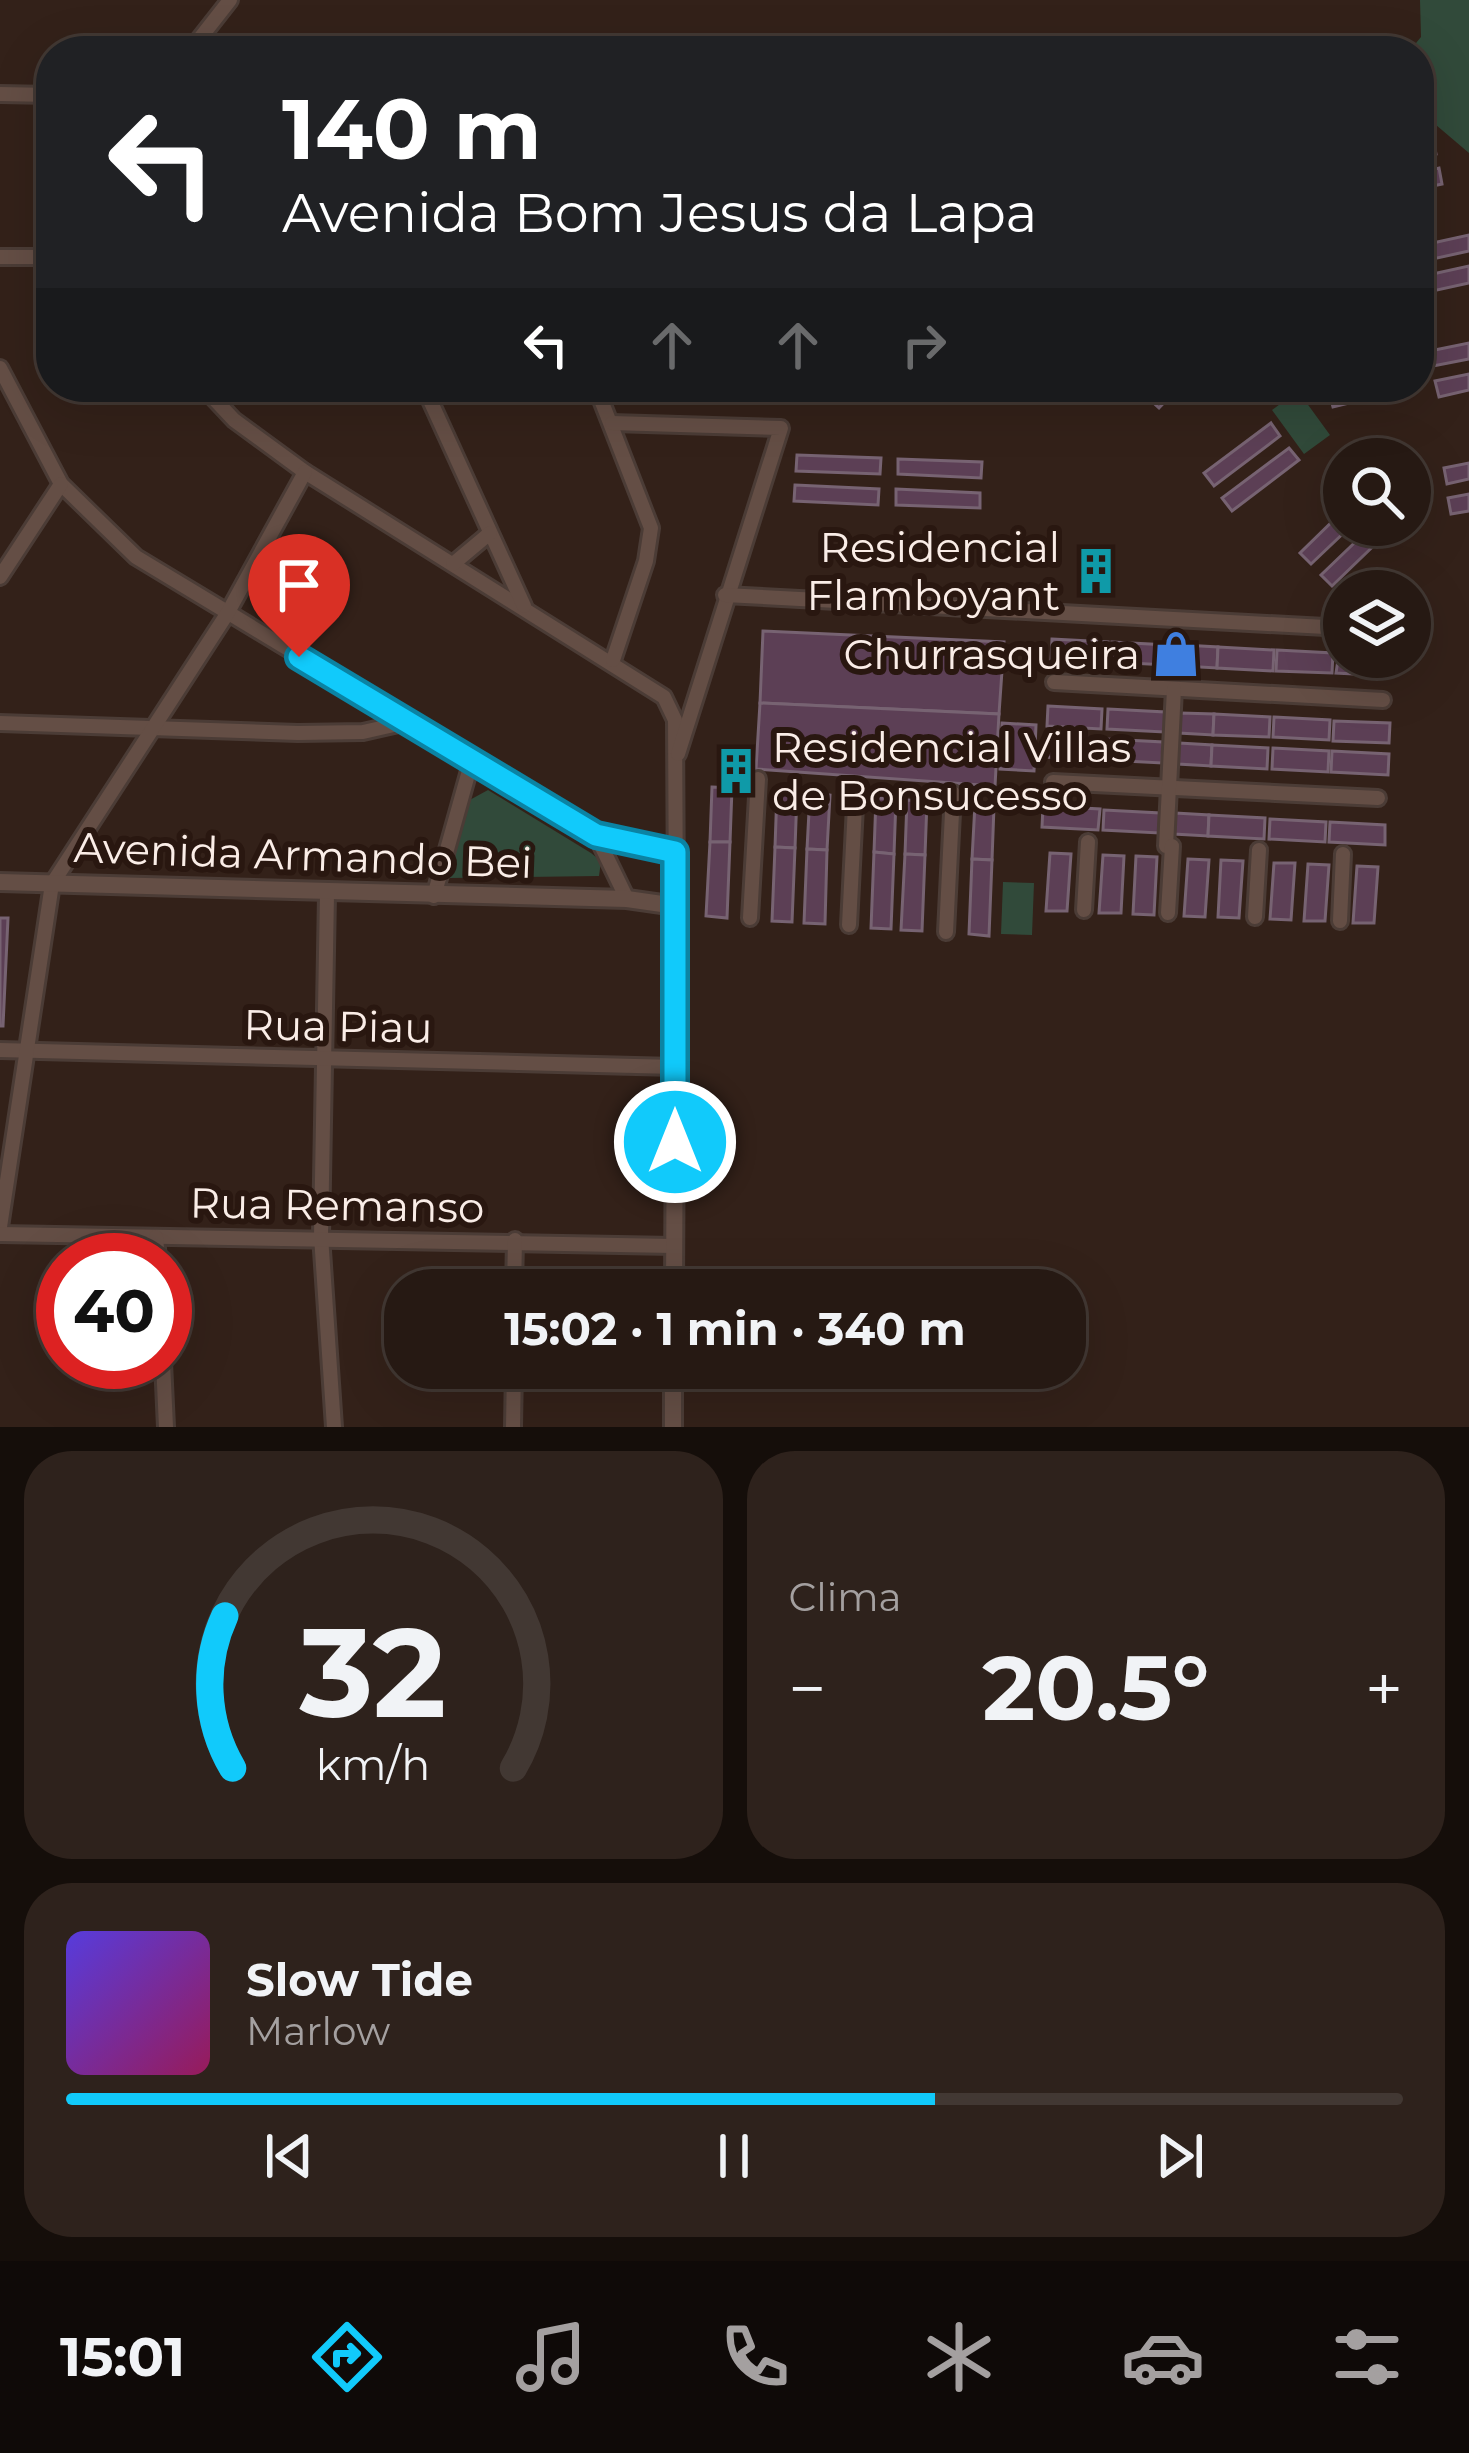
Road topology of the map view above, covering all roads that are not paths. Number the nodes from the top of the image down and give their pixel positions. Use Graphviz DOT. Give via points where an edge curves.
graph roads {
  1 [pos="230,0"];
  2 [pos="202,36"];
  3 [pos="0,94"];
  4 [pos="36,94"];
  5 [pos="0,257"];
  6 [pos="36,257"];
  7 [pos="0,368"];
  8 [pos="217,402"];
  9 [pos="431,402"];
  10 [pos="603,402"];
  11 [pos="612,423"];
  12 [pos="305,472"];
  13 [pos="61,484"];
  14 [pos="490,533"];
  15 [pos="453,564"];
  16 [pos="0,577"];
  17 [pos="725,596"];
  18 [pos="524,606"];
  19 [pos="227,614"];
  20 [pos="1323,627"];
  21 [pos="613,660"];
  22 [pos="1054,682"];
  23 [pos="1174,688"];
  24 [pos="1383,700"];
  25 [pos="407,722"];
  26 [pos="0,723"];
  27 [pos="152,728"];
  28 [pos="472,760"];
  29 [pos="674,771"];
  30 [pos="758,779"];
  31 [pos="1053,782"];
  32 [pos="856,786"];
  33 [pos="1168,788"];
  34 [pos="953,793"];
  35 [pos="1378,798"];
  36 [pos="596,835"];
  37 [pos="1088,842"];
  38 [pos="1259,850"];
  39 [pos="675,852"];
  40 [pos="1343,854"];
  41 [pos="0,882"];
  42 [pos="52,884"];
  43 [pos="326,895"];
  44 [pos="434,896"];
  45 [pos="628,899"];
  46 [pos="676,906"];
  47 [pos="1084,910"];
  48 [pos="1168,913"];
  49 [pos="1255,917"];
  50 [pos="751,918"];
  51 [pos="1340,921"];
  52 [pos="849,925"];
  53 [pos="946,932"];
  54 [pos="0,1050"];
  55 [pos="27,1050"];
  56 [pos="324,1058"];
  57 [pos="675,1067"];
  58 [pos="0,1231"];
  59 [pos="52,1233"];
  60 [pos="321,1236"];
  61 [pos="192,1237"];
  62 [pos="514,1240"];
  63 [pos="674,1246"];
  64 [pos="514,1269"];
  65 [pos="674,1269"];
  66 [pos="164,1389"];
  67 [pos="514,1389"];
  68 [pos="673,1389"];
  69 [pos="166,1427"];
  70 [pos="334,1427"];
  71 [pos="513,1427"];
  72 [pos="673,1427"];
  1 -- 2 [label="street"];
  3 -- 4 [label="street"];
  5 -- 6 [label="street"];
  7 -- 13 [label="street"];
  8 -- 12 [label="street"];
  9 -- 14 [label="street"];
  10 -- 11 [label="street"];
  11 -- 17 [label="street" via="781,428"];
  11 -- 21 [label="street" via="650,528"];
  12 -- 15 [label="street"];
  12 -- 19 [label="street"];
  13 -- 16 [label="street"];
  13 -- 19 [label="street" via="136,557"];
  14 -- 15 [label="street"];
  14 -- 18 [label="street"];
  15 -- 18 [label="street"];
  17 -- 20 [label="street"];
  17 -- 29 [label="street"];
  18 -- 21 [label="street"];
  19 -- 25 [label="street"];
  19 -- 27 [label="street"];
  21 -- 29 [label="street" via="664,697"];
  22 -- 23 [label="street"];
  23 -- 24 [label="street"];
  23 -- 33 [label="street"];
  25 -- 27 [label="street" via="349,732"];
  25 -- 28 [label="street"];
  26 -- 27 [label="street"];
  27 -- 42 [label="street"];
  28 -- 36 [label="street"];
  28 -- 44 [label="street"];
  29 -- 39 [label="street"];
  30 -- 50 [label="street"];
  31 -- 33 [label="street"];
  32 -- 52 [label="street"];
  33 -- 35 [label="street"];
  33 -- 48 [label="street"];
  34 -- 53 [label="street"];
  36 -- 39 [label="street"];
  36 -- 45 [label="street"];
  37 -- 47 [label="street"];
  38 -- 49 [label="street"];
  39 -- 46 [label="street"];
  40 -- 51 [label="street"];
  41 -- 42 [label="street, Avenida Armando Bei"];
  42 -- 43 [label="street, Avenida Armando Bei"];
  42 -- 55 [label="street"];
  43 -- 44 [label="street, Avenida Armando Bei"];
  43 -- 56 [label="street"];
  44 -- 45 [label="street, Avenida Armando Bei"];
  45 -- 46 [label="street, Avenida Armando Bei"];
  46 -- 57 [label="street"];
  54 -- 55 [label="street, Rua Piau"];
  55 -- 56 [label="street, Rua Piau"];
  55 -- 58 [label="street"];
  56 -- 57 [label="street, Rua Piau"];
  56 -- 60 [label="street"];
  57 -- 63 [label="street"];
  58 -- 59 [label="street, Rua Remanso"];
  60 -- 61 [label="street, Rua Remanso"];
  60 -- 62 [label="street, Rua Remanso"];
  60 -- 70 [label="street"];
  62 -- 63 [label="street, Rua Remanso"];
  62 -- 64 [label="street"];
  63 -- 65 [label="street"];
  66 -- 69 [label="street"];
  67 -- 71 [label="street"];
  68 -- 72 [label="street"];
}
